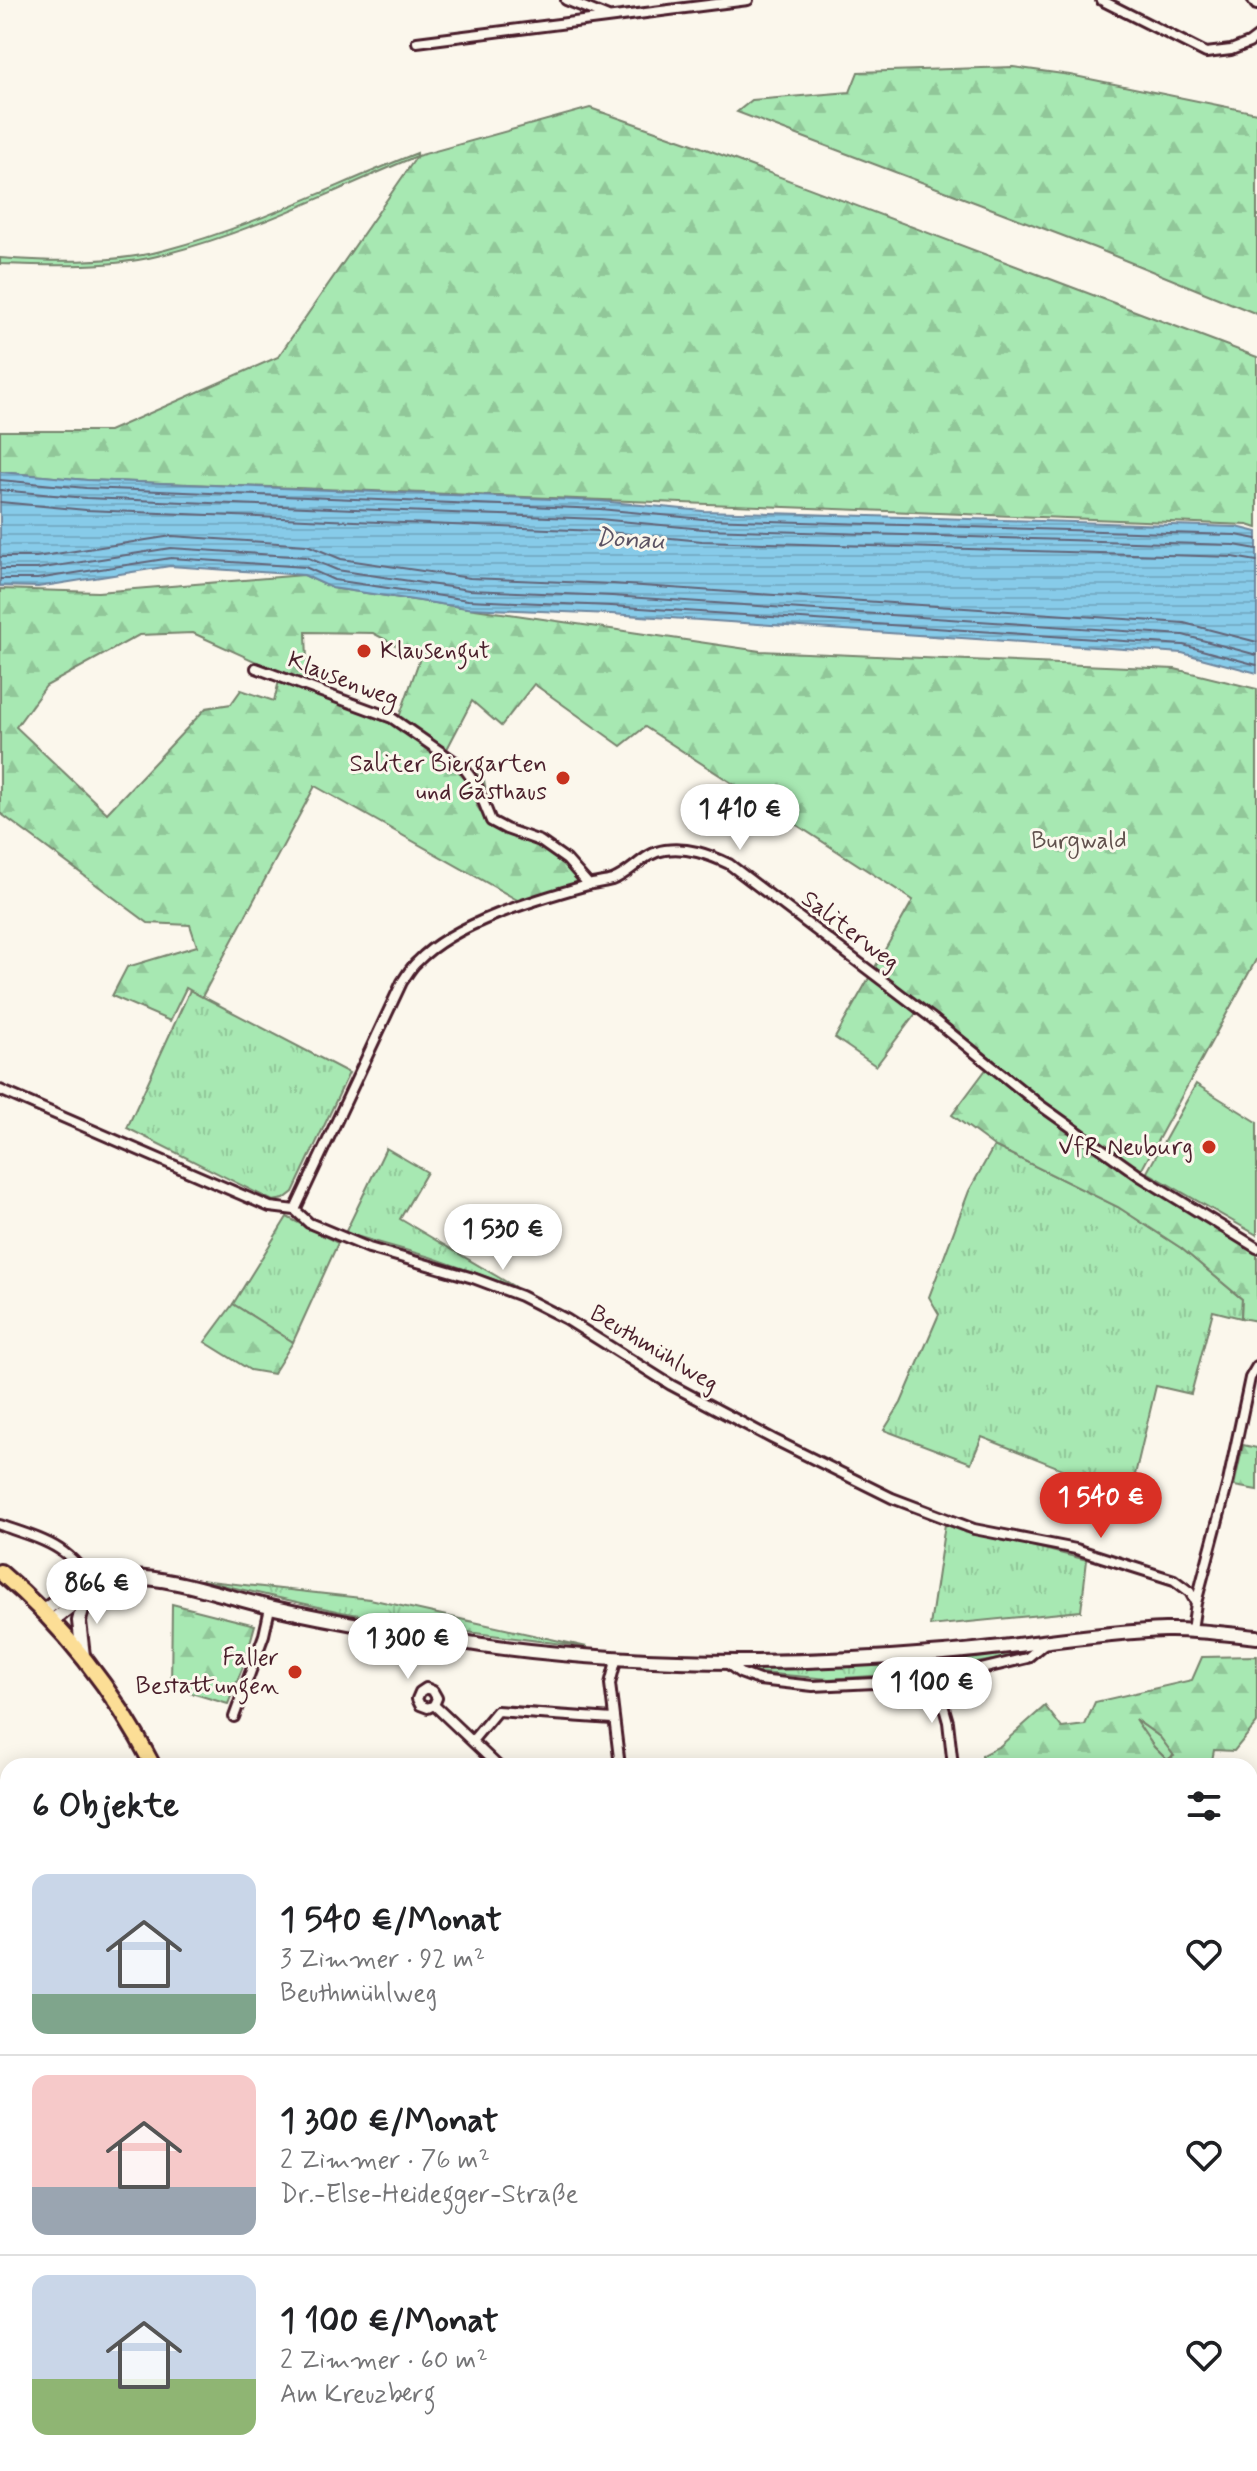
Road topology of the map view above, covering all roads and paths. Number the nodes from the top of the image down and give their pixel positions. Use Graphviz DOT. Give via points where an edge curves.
graph roads {
  1 [pos="566,0"];
  2 [pos="748,0"];
  3 [pos="1101,0"];
  4 [pos="612,18"];
  5 [pos="1257,37"];
  6 [pos="417,42"];
  7 [pos="256,668"];
  8 [pos="589,885"];
  9 [pos="0,1090"];
  10 [pos="295,1210"];
  11 [pos="1257,1248"];
  12 [pos="1257,1366"];
  13 [pos="0,1525"];
  14 [pos="0,1572"];
  15 [pos="91,1591"];
  16 [pos="1196,1603"];
  17 [pos="270,1608"];
  18 [pos="47,1616"];
  19 [pos="1192,1630"];
  20 [pos="1257,1637"];
  21 [pos="1045,1643"];
  22 [pos="83,1656"];
  23 [pos="617,1657"];
  24 [pos="724,1661"];
  25 [pos="936,1680"];
  26 [pos="434,1705"];
  27 [pos="234,1717"];
  28 [pos="613,1719"];
  29 [pos="472,1741"];
  30 [pos="149,1758"];
  31 [pos="490,1758"];
  32 [pos="619,1758"];
  33 [pos="952,1758"];
  1 -- 4 [label="street"];
  2 -- 4 [label="street"];
  3 -- 5 [label="street" via="1206,53 1231,50"];
  4 -- 6 [label="street"];
  7 -- 8 [label="street, Klausenweg" via="392,718 464,768 491,821 540,841"];
  8 -- 10 [label="street, Saliterweg" via="474,924 417,962 402,982"];
  8 -- 11 [label="street, Saliterweg" via="615,879 661,850 692,850 729,864 1040,1105 1140,1176"];
  9 -- 10 [label="street, Beuthmühlweg" via="270,1207"];
  10 -- 16 [label="street, Beuthmühlweg" via="309,1223 369,1248 521,1296 671,1385 892,1498 974,1529 1076,1549 1174,1580"];
  12 -- 16 [label="street"];
  13 -- 15 [label="street" via="68,1553 82,1567"];
  14 -- 18 [label="main road"];
  15 -- 17 [label="main road" via="124,1578 154,1579"];
  15 -- 18 [label="main road"];
  15 -- 22 [label="main road" via="79,1621"];
  16 -- 19 [label="street"];
  17 -- 23 [label="main road" via="485,1645"];
  17 -- 27 [label="street"];
  18 -- 22 [label="main road"];
  19 -- 20 [label="main road"];
  19 -- 21 [label="main road"];
  21 -- 24 [label="main road" via="800,1662"];
  21 -- 25 [label="street" via="1027,1658"];
  22 -- 30 [label="main road"];
  23 -- 24 [label="main road"];
  23 -- 28 [label="street" via="610,1684"];
  24 -- 25 [label="street" via="759,1680 813,1686"];
  25 -- 33 [label="street"];
  26 -- 29 [label="street"];
  28 -- 29 [label="street" via="497,1711"];
  28 -- 32 [label="street"];
  29 -- 31 [label="street"];
}
